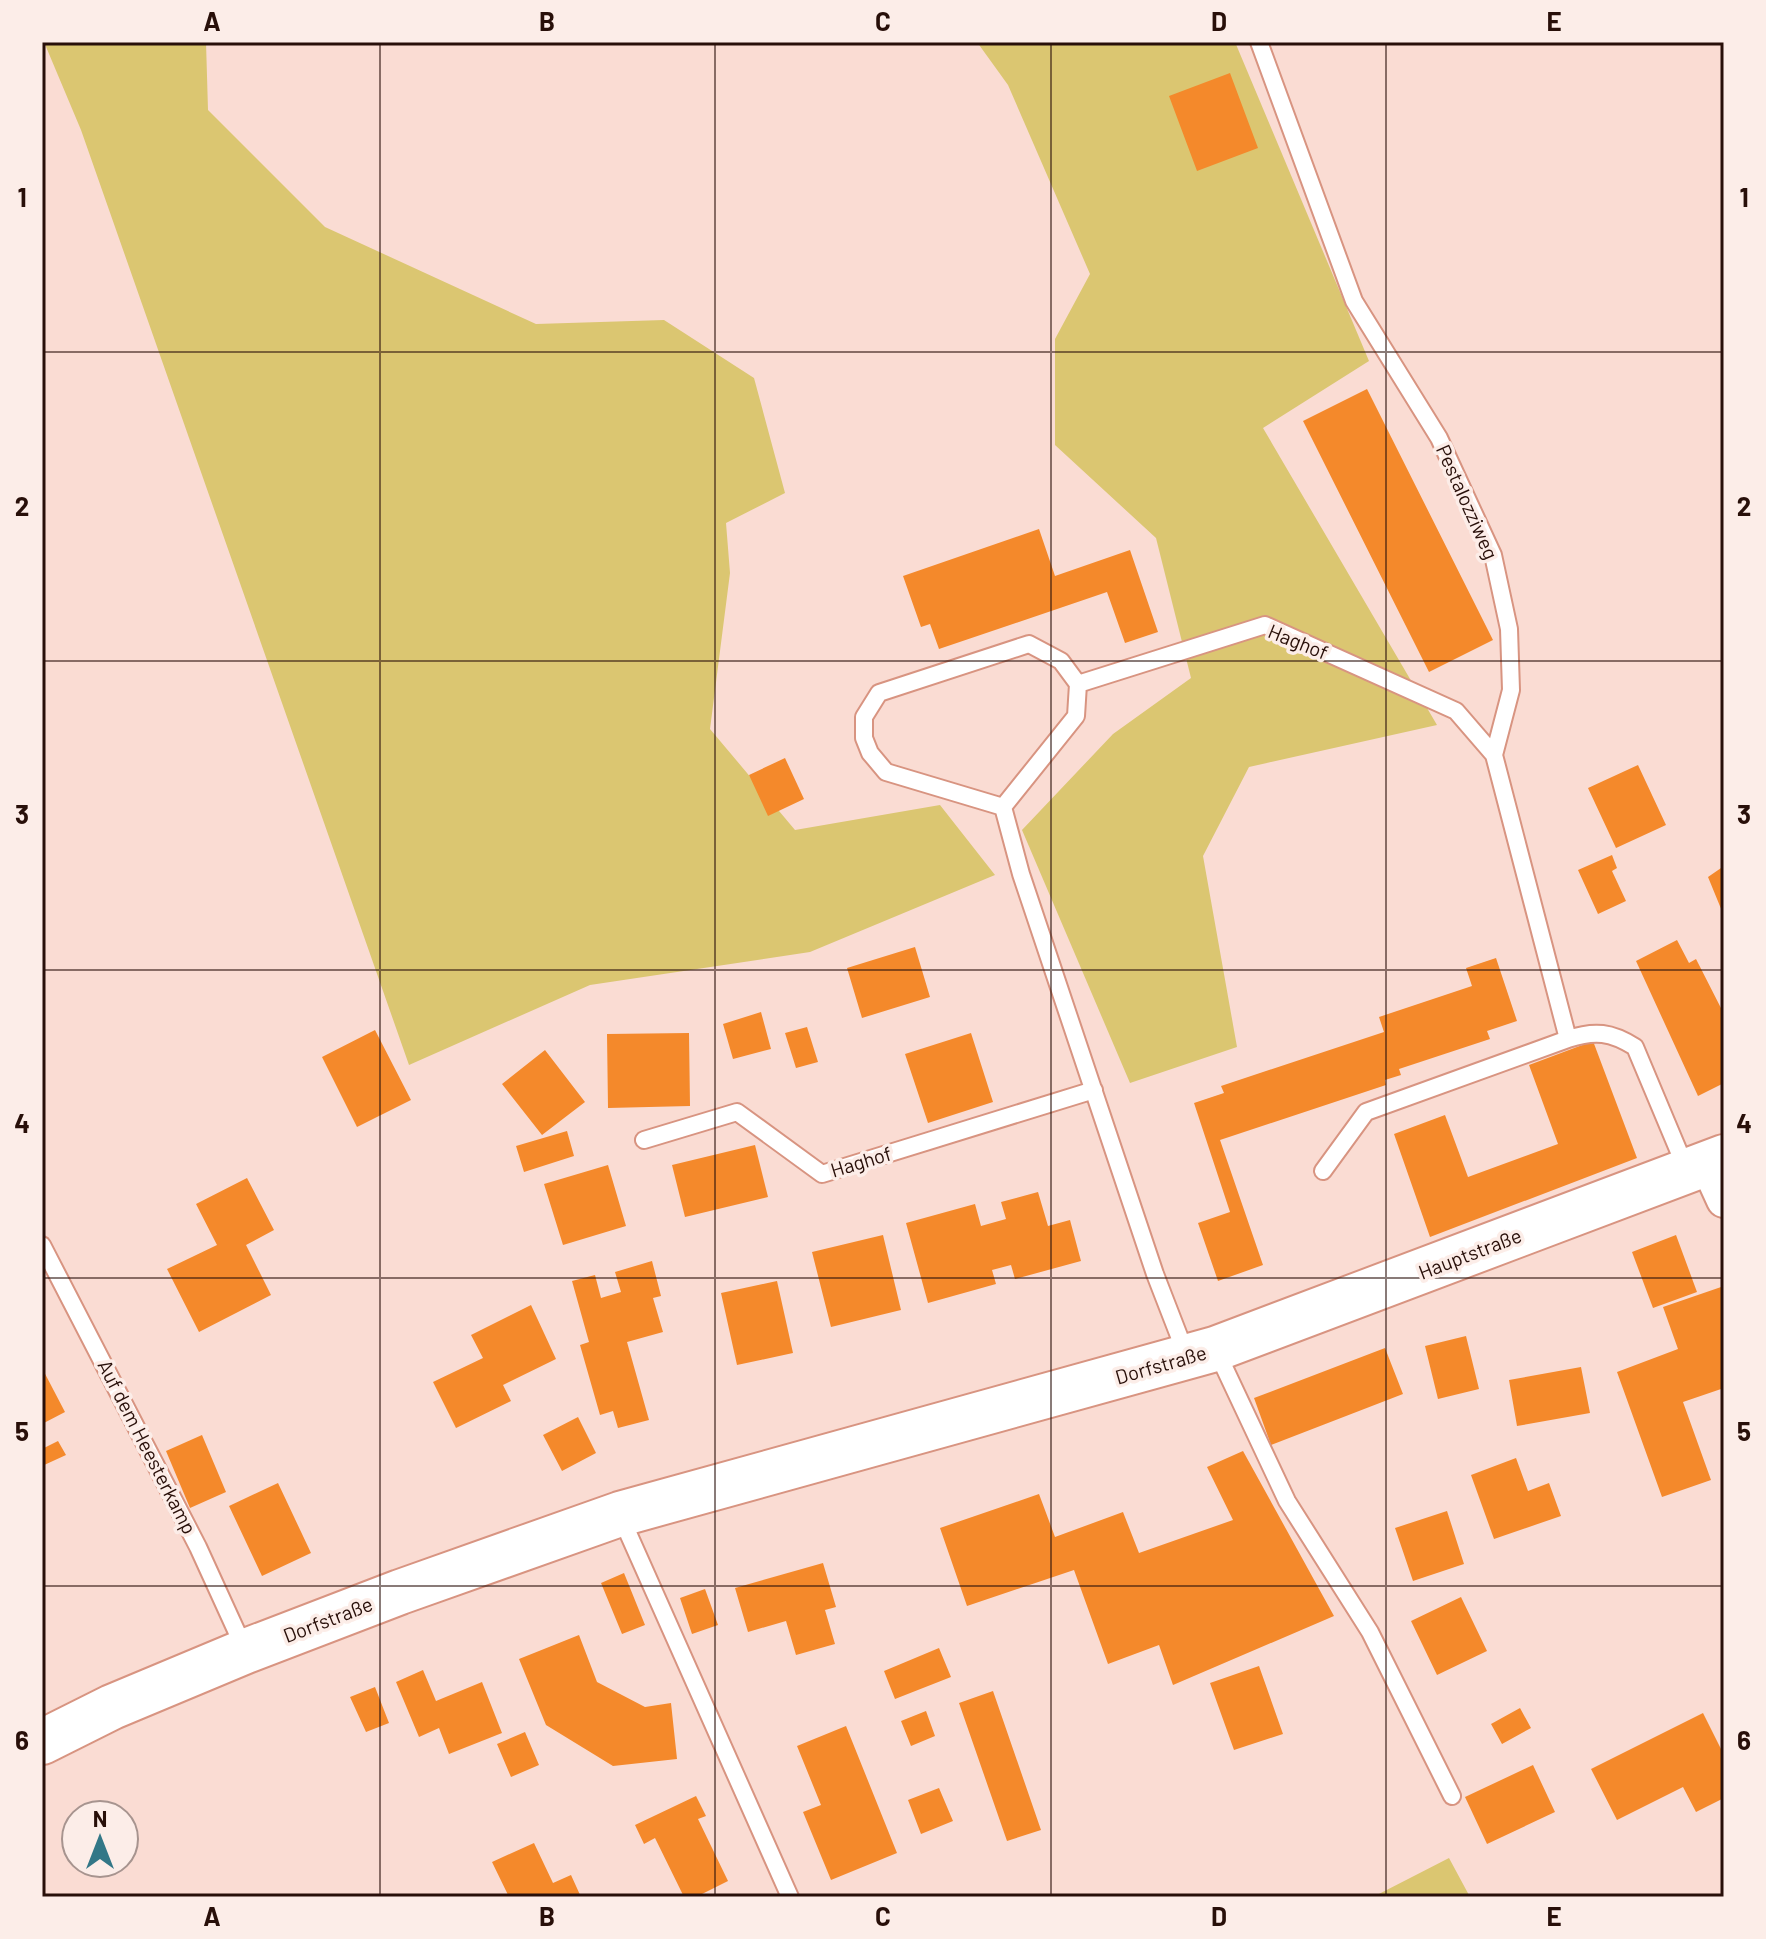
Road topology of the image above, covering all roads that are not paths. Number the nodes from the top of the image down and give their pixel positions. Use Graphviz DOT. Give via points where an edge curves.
graph roads {
  1 [pos="1259,42"];
  2 [pos="1078,684"];
  3 [pos="1494,755"];
  4 [pos="1003,807"];
  5 [pos="1568,1039"];
  6 [pos="1094,1090"];
  7 [pos="644,1140"];
  8 [pos="1323,1171"];
  9 [pos="1711,1173"];
  10 [pos="42,1245"];
  11 [pos="1201,1354"];
  12 [pos="620,1514"];
  13 [pos="246,1651"];
  14 [pos="42,1742"];
  15 [pos="1452,1796"];
  16 [pos="790,1897"];
  1 -- 3 [label="lane, Pestalozziweg" via="1354,301 1439,438 1493,555 1509,629 1511,690"];
  2 -- 3 [label="lane, Haghof" via="1265,625 1456,711"];
  2 -- 4 [label="lane" via="1076,716"];
  2 -- 4 [label="lane" via="1061,661 1029,644 879,693 864,717 870,753 886,772"];
  3 -- 5 [label="lane, Pestalozziweg"];
  4 -- 6 [label="lane"];
  5 -- 8 [label="lane" via="1366,1112"];
  5 -- 9 [label="lane" via="1592,1031 1617,1036 1635,1047"];
  6 -- 7 [label="lane, Haghof" via="822,1174 737,1112"];
  6 -- 11 [label="lane" via="1155,1274"];
  9 -- 11 [label="main road, Hauptstraße"];
  10 -- 13 [label="lane, Auf dem Heesterkamp"];
  11 -- 12 [label="main road, Dorfstraße"];
  11 -- 15 [label="lane, Dorfstraße" via="1370,1632"];
  12 -- 13 [label="main road, Dorfstraße"];
  12 -- 16 [label="lane"];
  13 -- 14 [label="main road, Dorfstraße"];
}
